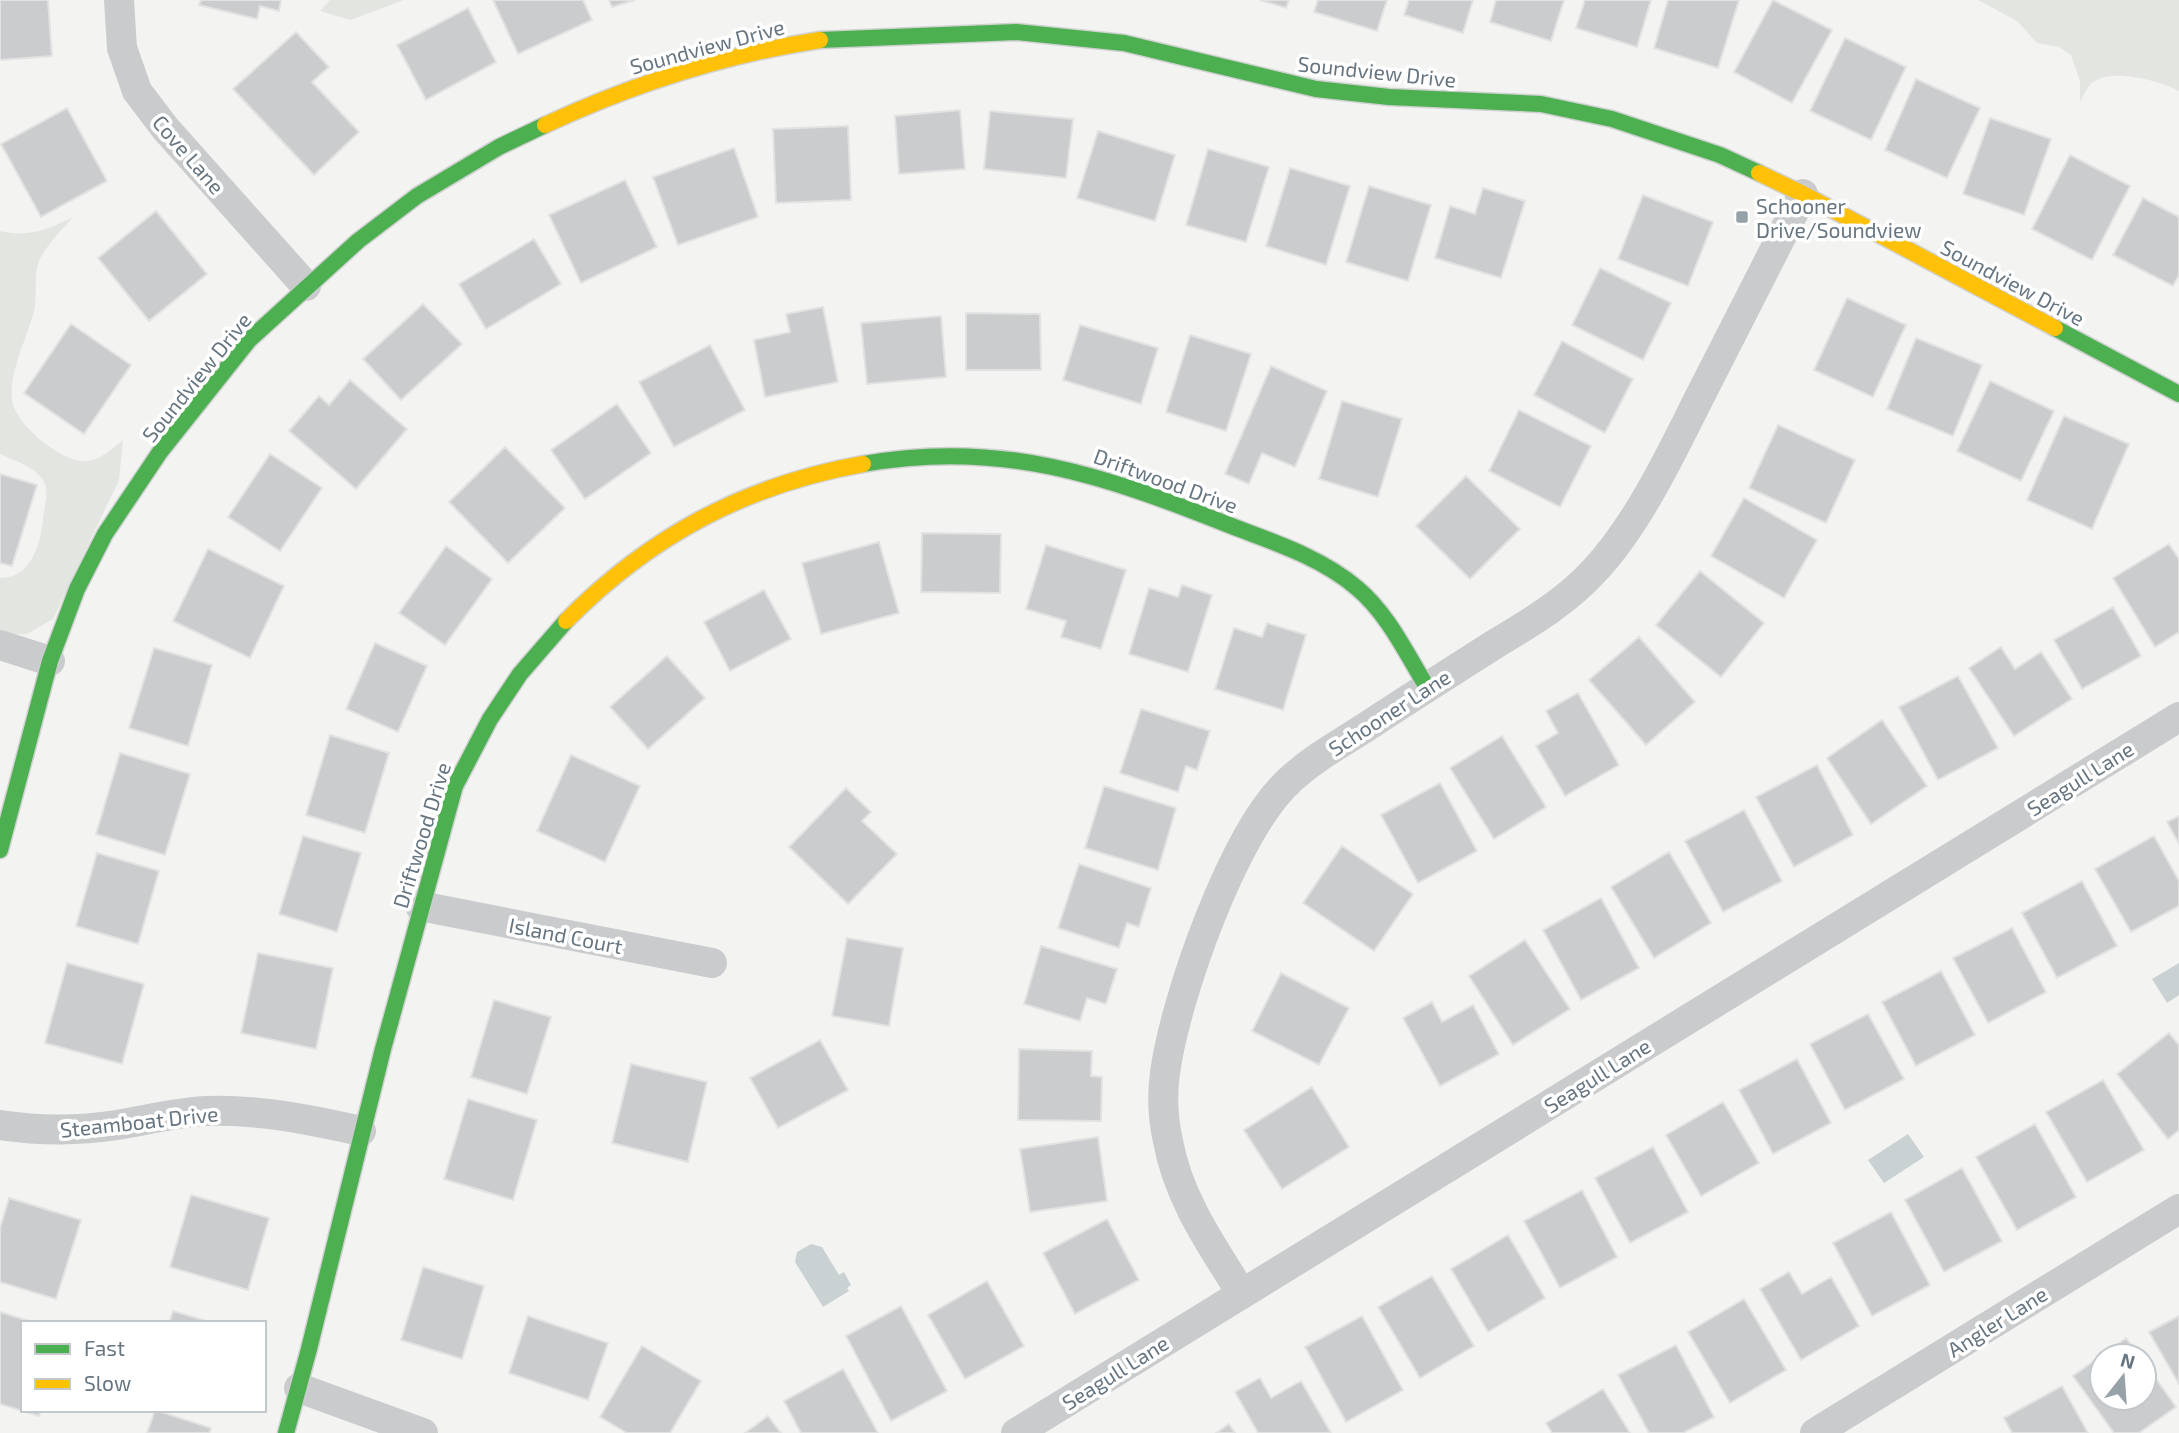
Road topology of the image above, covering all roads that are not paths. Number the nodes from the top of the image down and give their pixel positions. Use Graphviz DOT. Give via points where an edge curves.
graph roads {
  1 [pos="119,0"];
  2 [pos="1802,194"];
  3 [pos="306,286"];
  4 [pos="2179,394"];
  5 [pos="0,645"];
  6 [pos="50,661"];
  7 [pos="1427,687"];
  8 [pos="2179,717"];
  9 [pos="0,850"];
  10 [pos="421,906"];
  11 [pos="712,963"];
  12 [pos="0,1125"];
  13 [pos="361,1131"];
  14 [pos="2179,1209"];
  15 [pos="1242,1294"];
  16 [pos="299,1388"];
  17 [pos="286,1433"];
  18 [pos="423,1433"];
  19 [pos="1016,1433"];
  20 [pos="1815,1433"];
  1 -- 3 [label="street, Cove Lane" via="122,48 137,91"];
  2 -- 3 [label="street, Soundview Drive" via="1708,151 1612,119 1541,104 1316,89 1124,43 1062,35 885,36 747,52 635,86 582,108 499,147 417,195"];
  2 -- 4 [label="street, Soundview Drive"];
  2 -- 7 [label="street, Schooner Lane" via="1677,441 1609,554 1574,590 1532,621"];
  3 -- 6 [label="street, Soundview Drive" via="249,340 160,452 105,534 77,589"];
  5 -- 6 [label="street"];
  6 -- 9 [label="street, Soundview Drive"];
  7 -- 10 [label="street, Driftwood Drive" via="1381,614 1355,586 1308,559 1148,492 1018,458 913,456 832,468 747,495 676,531 611,575 550,634 497,706 460,772"];
  7 -- 15 [label="street, Schooner Lane" via="1288,780 1260,817 1235,863 1188,976 1164,1077 1168,1141 1190,1206"];
  8 -- 15 [label="street, Seagull Lane"];
  10 -- 11 [label="street, Island Court"];
  10 -- 13 [label="street, Driftwood Drive"];
  12 -- 13 [label="street, Steamboat Drive" via="70,1130 206,1111 303,1119"];
  13 -- 16 [label="street, Driftwood Drive"];
  14 -- 20 [label="street, Angler Lane"];
  15 -- 19 [label="street, Seagull Lane"];
  16 -- 17 [label="street, Driftwood Drive"];
  16 -- 18 [label="street"];
}
